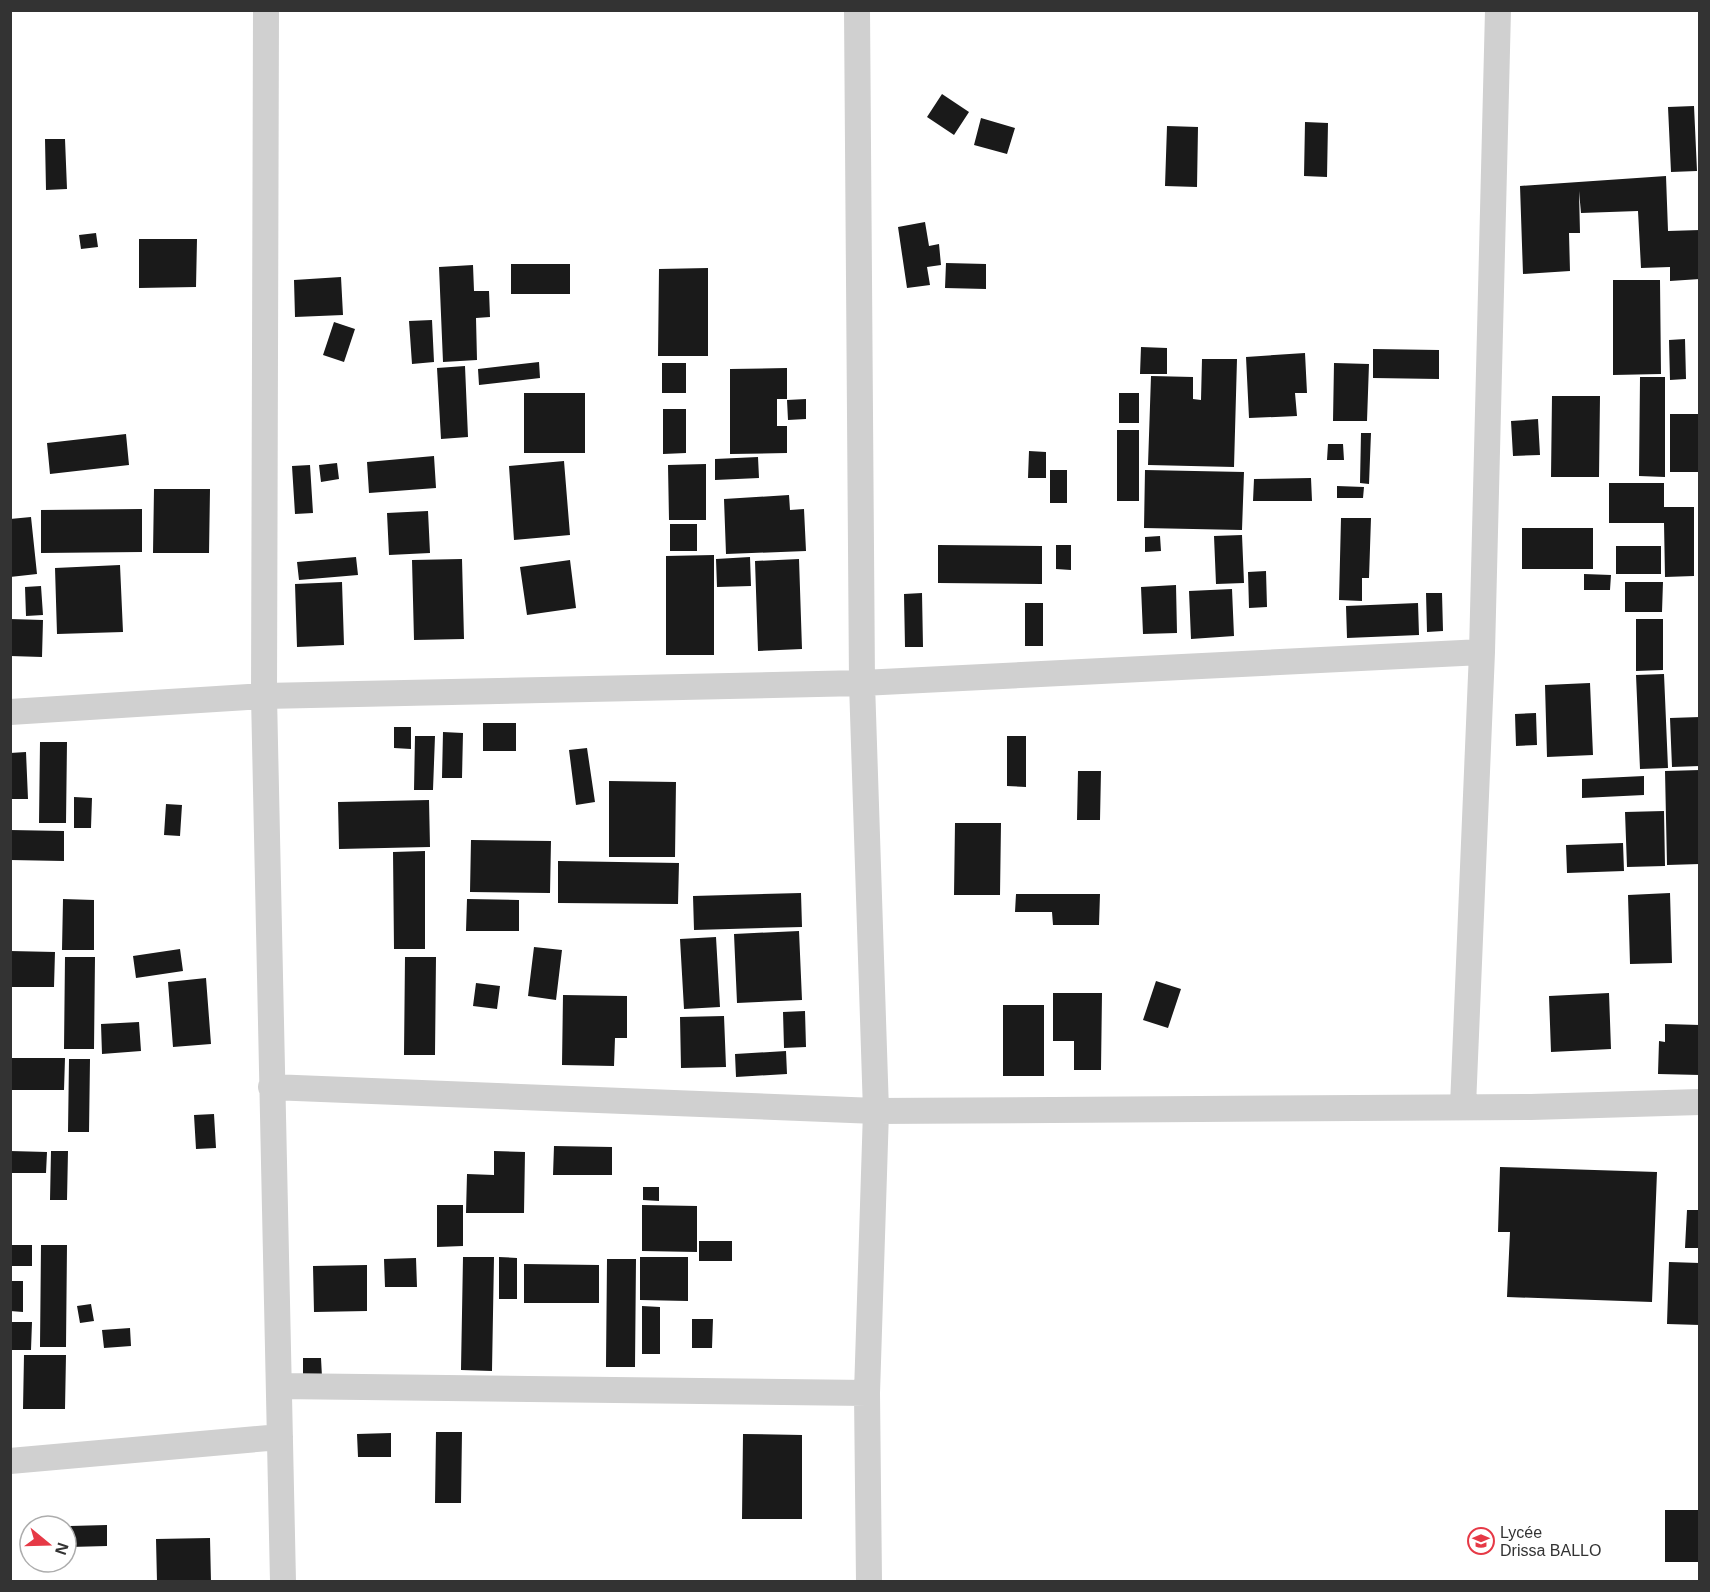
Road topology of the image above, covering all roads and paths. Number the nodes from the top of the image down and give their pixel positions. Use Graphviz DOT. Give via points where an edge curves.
graph roads {
  1 [pos="266,10"];
  2 [pos="857,10"];
  3 [pos="1498,10"];
  4 [pos="1482,652"];
  5 [pos="862,683"];
  6 [pos="264,696"];
  7 [pos="10,712"];
  8 [pos="271,1088"];
  9 [pos="1700,1102"];
  10 [pos="1463,1106"];
  11 [pos="876,1111"];
  12 [pos="279,1386"];
  13 [pos="867,1393"];
  14 [pos="280,1437"];
  15 [pos="10,1461"];
  16 [pos="283,1581"];
  17 [pos="869,1581"];
  1 -- 6 [label="street"];
  2 -- 5 [label="street"];
  3 -- 4 [label="street"];
  4 -- 5 [label="street"];
  4 -- 10 [label="street"];
  5 -- 6 [label="street"];
  5 -- 11 [label="street"];
  6 -- 7 [label="street"];
  6 -- 8 [label="street"];
  8 -- 11 [label="street"];
  8 -- 12 [label="street"];
  9 -- 10 [label="street"];
  10 -- 11 [label="street"];
  11 -- 13 [label="street"];
  12 -- 13 [label="street"];
  12 -- 14 [label="street"];
  13 -- 17 [label="street"];
  14 -- 15 [label="street"];
  14 -- 16 [label="street"];
}
